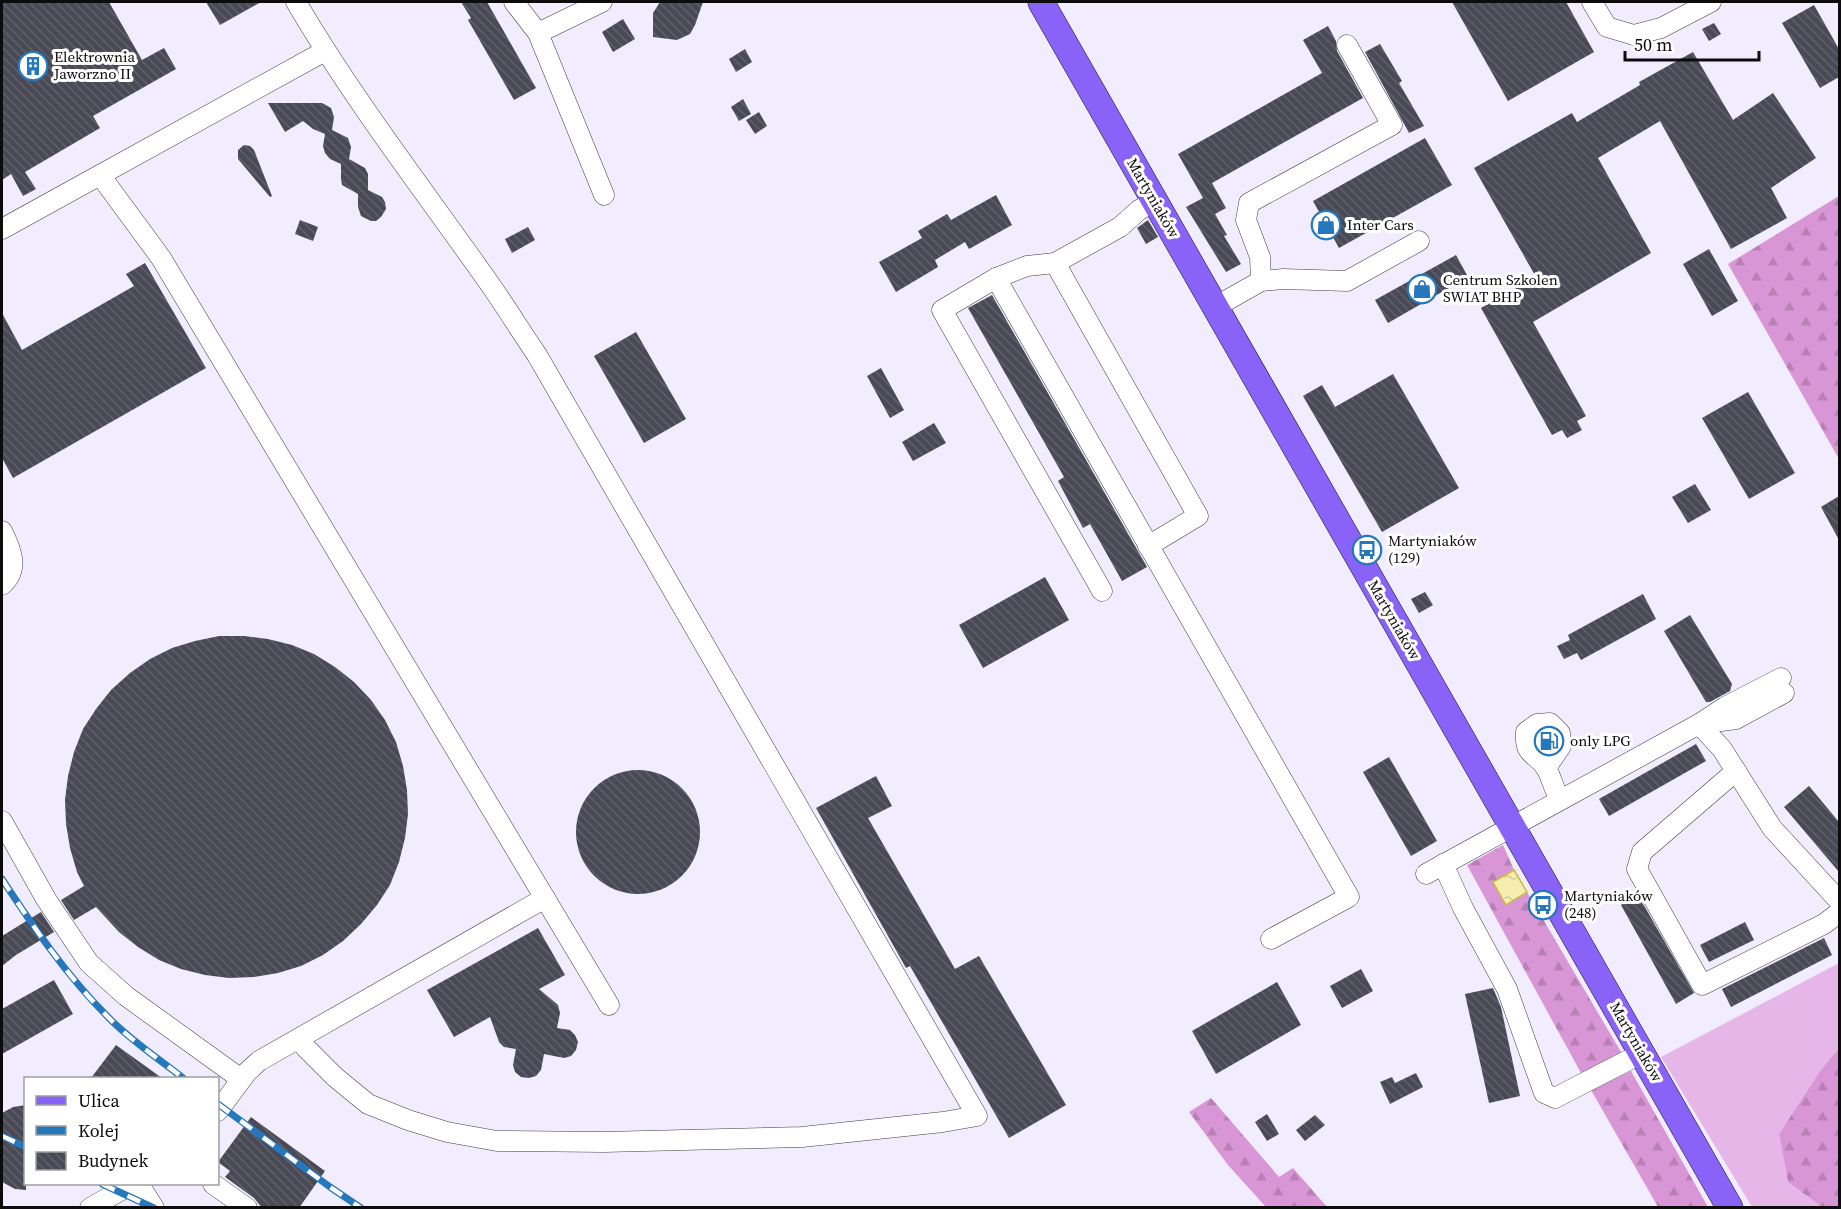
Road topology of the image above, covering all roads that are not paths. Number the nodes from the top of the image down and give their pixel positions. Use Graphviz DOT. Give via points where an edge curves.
graph roads {
  1 [pos="296,2"];
  2 [pos="514,2"];
  3 [pos="602,2"];
  4 [pos="1041,2"];
  5 [pos="1592,2"];
  6 [pos="1711,2"];
  7 [pos="538,33"];
  8 [pos="1347,45"];
  9 [pos="325,51"];
  10 [pos="100,175"];
  11 [pos="604,195"];
  12 [pos="1155,201"];
  13 [pos="2,229"];
  14 [pos="1419,241"];
  15 [pos="1054,262"];
  16 [pos="996,278"];
  17 [pos="1261,281"];
  18 [pos="1215,307"];
  19 [pos="2,531"];
  20 [pos="1148,546"];
  21 [pos="2,585"];
  22 [pos="1102,591"];
  23 [pos="1782,685"];
  24 [pos="1699,724"];
  25 [pos="1546,768"];
  26 [pos="1736,771"];
  27 [pos="1560,800"];
  28 [pos="2,821"];
  29 [pos="1512,826"];
  30 [pos="1443,864"];
  31 [pos="1426,874"];
  32 [pos="545,898"];
  33 [pos="1839,902"];
  34 [pos="1839,912"];
  35 [pos="1272,939"];
  36 [pos="609,1005"];
  37 [pos="299,1039"];
  38 [pos="1642,1053"];
  39 [pos="241,1080"];
  40 [pos="219,1110"];
  41 [pos="130,1185"];
  42 [pos="140,1185"];
  43 [pos="214,1185"];
  44 [pos="90,1208"];
  45 [pos="154,1208"];
  46 [pos="247,1208"];
  47 [pos="1730,1208"];
  1 -- 9 [label="street"];
  2 -- 7 [label="street"];
  3 -- 7 [label="street"];
  4 -- 12 [label="main road, Martyniaków"];
  5 -- 6 [label="street" via="1607,27 1634,35 1661,28"];
  7 -- 11 [label="street"];
  8 -- 17 [label="street" via="1392,125 1249,203 1246,220 1260,257"];
  9 -- 10 [label="street"];
  9 -- 37 [label="street" via="537,355 977,1116 802,1137 497,1142 447,1132 368,1104"];
  10 -- 13 [label="street"];
  10 -- 32 [label="street" via="162,258"];
  12 -- 15 [label="street" via="1120,227"];
  12 -- 18 [label="main road, Martyniaków"];
  14 -- 17 [label="street" via="1347,281"];
  15 -- 16 [label="street" via="1027,266"];
  15 -- 20 [label="street" via="1198,516"];
  16 -- 20 [label="street"];
  16 -- 22 [label="street" via="942,310"];
  17 -- 18 [label="street"];
  18 -- 29 [label="main road, Martyniaków"];
  19 -- 21 [label="street" via="14,567"];
  20 -- 35 [label="street" via="1348,897"];
  23 -- 24 [label="street" via="1725,707"];
  24 -- 26 [label="street"];
  24 -- 27 [label="street"];
  25 -- 27 [label="street"];
  26 -- 33 [label="street" via="1772,828"];
  26 -- 34 [label="street" via="1642,852 1637,869 1702,985 1824,924"];
  27 -- 29 [label="street"];
  28 -- 39 [label="street" via="46,900 89,963 126,996"];
  29 -- 30 [label="street"];
  29 -- 38 [label="main road, Martyniaków"];
  30 -- 31 [label="street"];
  30 -- 38 [label="street" via="1507,989 1544,1093 1555,1098"];
  32 -- 36 [label="street"];
  32 -- 37 [label="street"];
  37 -- 39 [label="street" via="259,1061"];
  38 -- 47 [label="main road, Martyniaków"];
  39 -- 40 [label="street"];
  41 -- 44 [label="street"];
  42 -- 45 [label="street"];
  43 -- 46 [label="street"];
}
